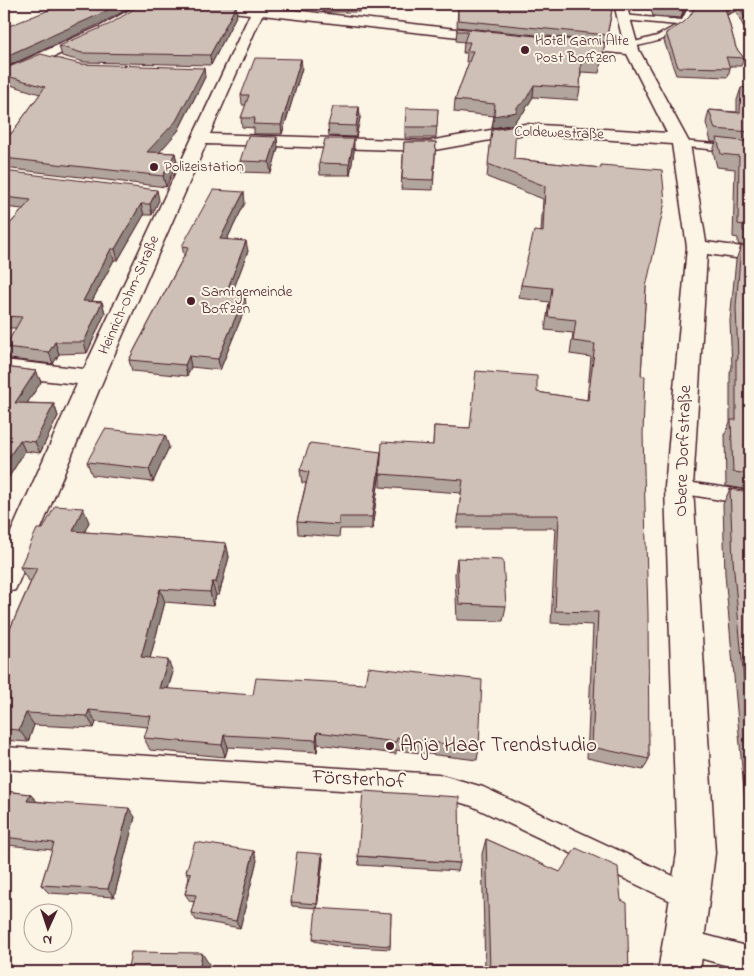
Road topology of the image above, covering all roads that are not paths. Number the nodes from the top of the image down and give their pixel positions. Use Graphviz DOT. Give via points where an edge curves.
graph roads {
  1 [pos="149,4"];
  2 [pos="196,4"];
  3 [pos="694,4"];
  4 [pos="258,10"];
  5 [pos="622,10"];
  6 [pos="684,22"];
  7 [pos="507,39"];
  8 [pos="555,43"];
  9 [pos="632,47"];
  10 [pos="43,57"];
  11 [pos="67,63"];
  12 [pos="4,74"];
  13 [pos="201,139"];
  14 [pos="680,141"];
  15 [pos="750,150"];
  16 [pos="697,247"];
  17 [pos="750,254"];
  18 [pos="4,368"];
  19 [pos="92,378"];
  20 [pos="679,487"];
  21 [pos="750,498"];
  22 [pos="4,581"];
  23 [pos="4,758"];
  24 [pos="690,897"];
  25 [pos="684,942"];
  26 [pos="750,960"];
  27 [pos="679,972"];
  1 -- 10 [label="street" via="106,29"];
  2 -- 4 [label="street"];
  3 -- 6 [label="lane"];
  4 -- 7 [label="street"];
  4 -- 13 [label="street, Heinrich-Ohm-Straße" via="220,72"];
  5 -- 6 [label="lane"];
  5 -- 9 [label="street, Obere Dorfstraße"];
  6 -- 9 [label="lane" via="666,37"];
  8 -- 9 [label="street"];
  9 -- 14 [label="street, Obere Dorfstraße"];
  10 -- 11 [label="street"];
  10 -- 12 [label="street"];
  13 -- 14 [label="street, Coldewestraße" via="429,146 456,144 526,129"];
  13 -- 19 [label="street, Heinrich-Ohm-Straße" via="165,193"];
  14 -- 15 [label="lane"];
  14 -- 16 [label="street, Obere Dorfstraße"];
  16 -- 17 [label="street"];
  16 -- 20 [label="street, Obere Dorfstraße"];
  18 -- 19 [label="street"];
  19 -- 22 [label="street, Heinrich-Ohm-Straße"];
  20 -- 21 [label="lane"];
  20 -- 24 [label="street, Obere Dorfstraße" via="696,853"];
  23 -- 24 [label="lane, Försterhof" via="438,785 475,794"];
  24 -- 25 [label="street, Obere Dorfstraße"];
  25 -- 26 [label="lane"];
  25 -- 27 [label="street, Obere Dorfstraße"];
}
